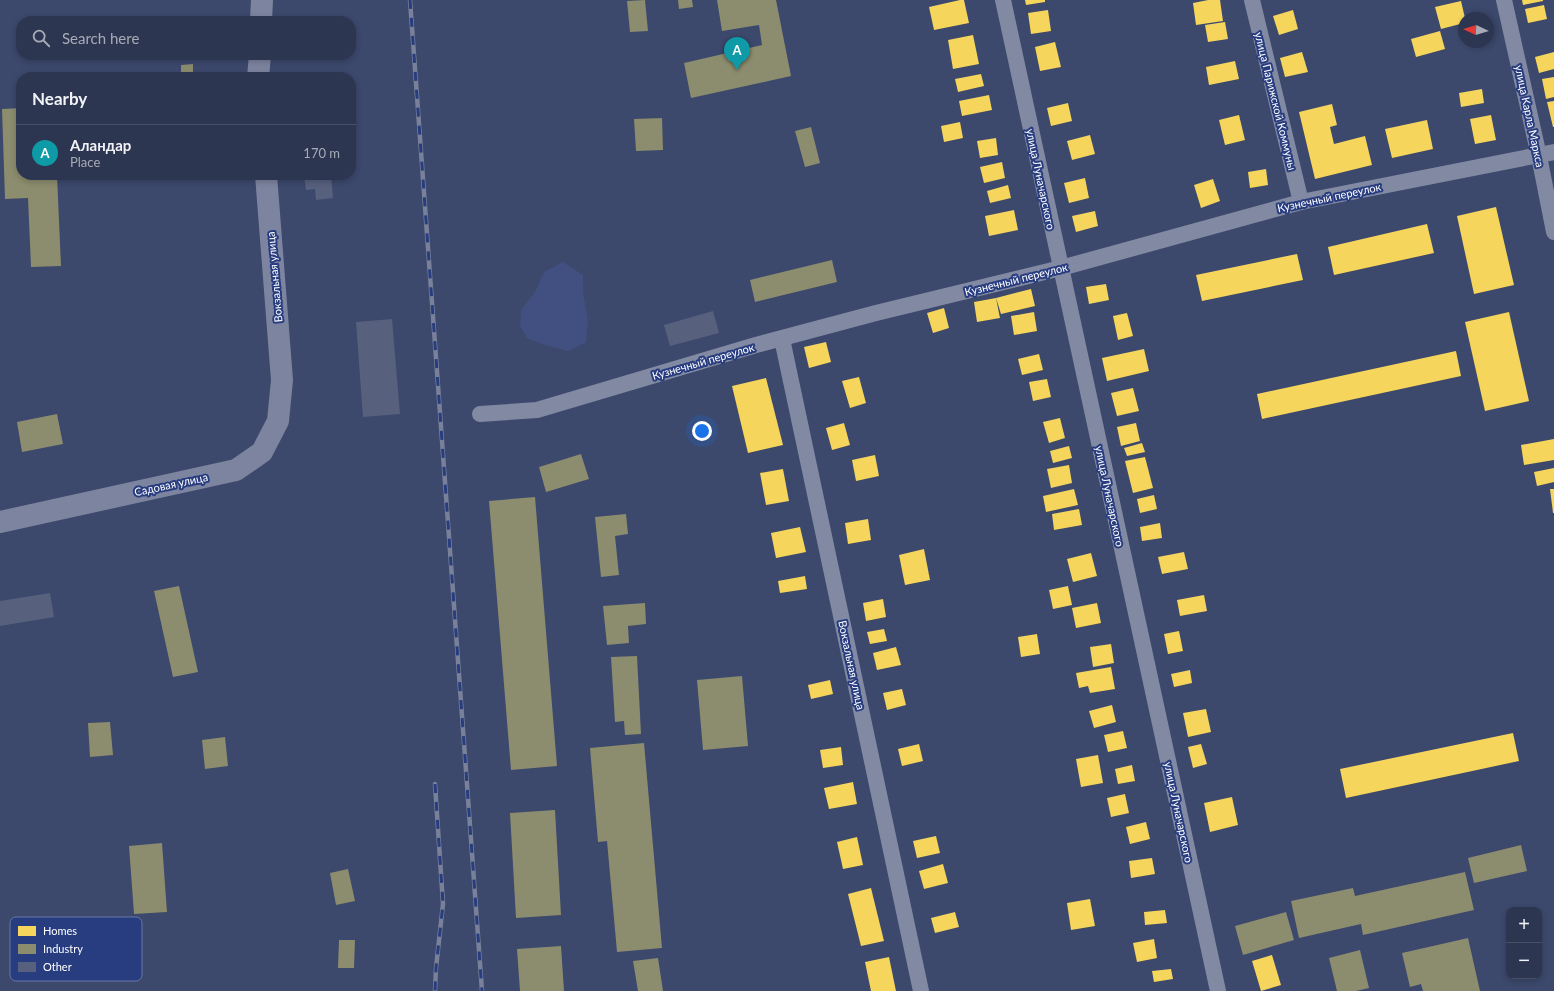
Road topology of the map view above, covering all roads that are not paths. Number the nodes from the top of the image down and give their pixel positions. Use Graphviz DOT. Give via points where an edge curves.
graph roads {
  1 [pos="262,0"];
  2 [pos="1003,0"];
  3 [pos="1252,0"];
  4 [pos="1504,0"];
  5 [pos="261,16"];
  6 [pos="260,60"];
  7 [pos="258,72"];
  8 [pos="1546,154"];
  9 [pos="266,180"];
  10 [pos="1301,202"];
  11 [pos="1554,232"];
  12 [pos="1061,268"];
  13 [pos="782,338"];
  14 [pos="282,380"];
  15 [pos="480,414"];
  16 [pos="0,522"];
  17 [pos="922,991"];
  18 [pos="1218,991"];
  1 -- 5 [label="street"];
  2 -- 12 [label="street, улица Луначарского"];
  3 -- 10 [label="street, улица Парижской Коммуны"];
  4 -- 8 [label="street, улица Карла Маркса"];
  6 -- 7 [label="street"];
  8 -- 10 [label="street, Кузнечный переулок"];
  8 -- 11 [label="street, улица Карла Маркса"];
  9 -- 14 [label="street, Вокзальная улица"];
  10 -- 12 [label="street, Кузнечный переулок"];
  12 -- 13 [label="street, Кузнечный переулок"];
  12 -- 18 [label="street, улица Луначарского"];
  13 -- 15 [label="street, Кузнечный переулок" via="537,410"];
  13 -- 17 [label="street, Вокзальная улица"];
  14 -- 16 [label="street, Садовая улица" via="278,421 262,452 236,470"];
}
